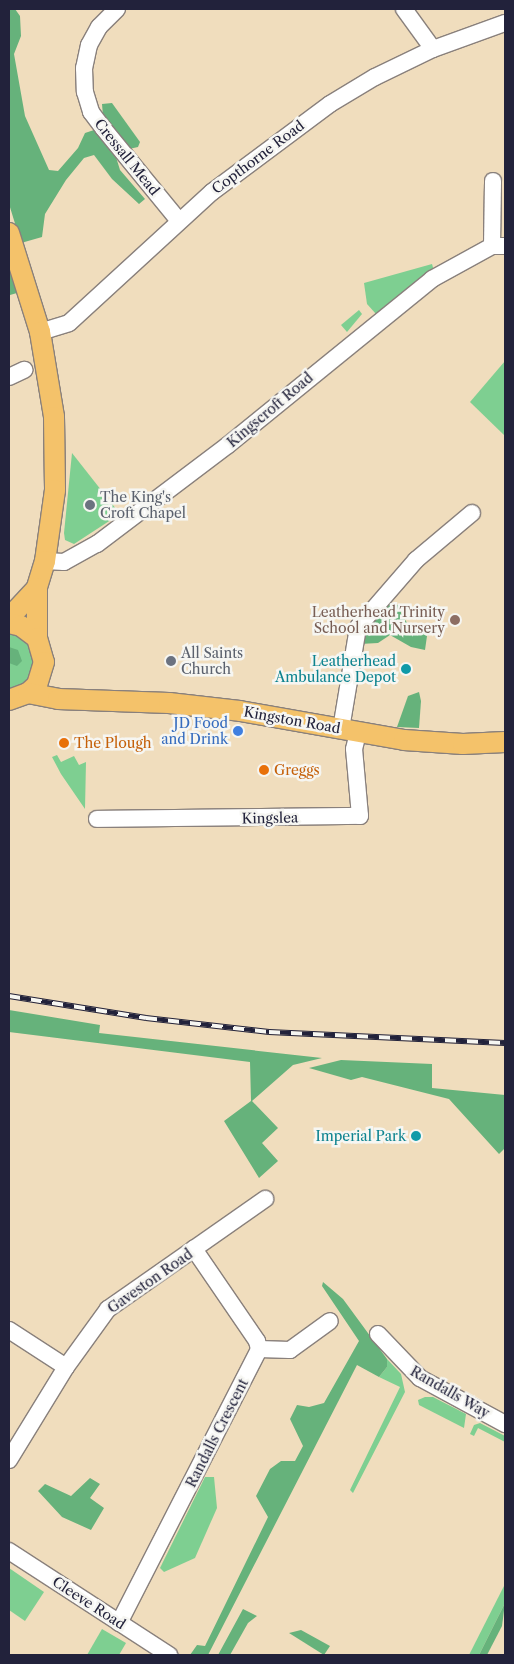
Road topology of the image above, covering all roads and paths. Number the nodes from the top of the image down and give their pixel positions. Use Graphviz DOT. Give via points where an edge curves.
graph roads {
  1 [pos="117,9"];
  2 [pos="404,9"];
  3 [pos="505,23"];
  4 [pos="433,49"];
  5 [pos="493,181"];
  6 [pos="179,221"];
  7 [pos="9,233"];
  8 [pos="499,246"];
  9 [pos="40,332"];
  10 [pos="472,513"];
  11 [pos="44,561"];
  12 [pos="37,588"];
  13 [pos="9,618"];
  14 [pos="9,623"];
  15 [pos="37,638"];
  16 [pos="44,662"];
  17 [pos="14,698"];
  18 [pos="78,698"];
  19 [pos="349,731"];
  20 [pos="505,742"];
  21 [pos="97,819"];
  22 [pos="265,1199"];
  23 [pos="194,1249"];
  24 [pos="330,1321"];
  25 [pos="9,1330"];
  26 [pos="378,1334"];
  27 [pos="259,1349"];
  28 [pos="66,1367"];
  29 [pos="505,1424"];
  30 [pos="9,1460"];
  31 [pos="9,1551"];
  32 [pos="119,1623"];
  33 [pos="169,1655"];
  1 -- 6 [label="street, Cressall Mead" via="99,27 89,45 84,68 85,92 91,112"];
  2 -- 4 [label="street"];
  3 -- 4 [label="street, Copthorne Road"];
  4 -- 6 [label="street, Copthorne Road" via="375,77 322,110 250,160"];
  5 -- 8 [label="street, Kingscroft Road"];
  6 -- 9 [label="street, Copthorne Road" via="69,324"];
  7 -- 9 [label="main road"];
  8 -- 11 [label="street, Kingscroft Road" via="432,279 228,445 97,544 64,562"];
  9 -- 11 [label="main road" via="55,442 55,490"];
  10 -- 19 [label="street" via="416,560 358,627"];
  11 -- 12 [label="main road"];
  12 -- 13 [label="main road"];
  12 -- 15 [label="main road"];
  14 -- 15 [label="main road" via="21,626"];
  15 -- 16 [label="main road"];
  16 -- 17 [label="main road" via="42,674"];
  16 -- 18 [label="main road" via="60,686"];
  17 -- 18 [label="main road, Kingston Road"];
  18 -- 19 [label="main road, Kingston Road" via="199,706"];
  19 -- 20 [label="main road, Kingston Road" via="427,743"];
  19 -- 21 [label="street, Kingslea" via="354,749 360,816"];
  22 -- 23 [label="street, Gaveston Road"];
  23 -- 27 [label="street" via="257,1341"];
  23 -- 28 [label="street, Gaveston Road" via="108,1309"];
  24 -- 27 [label="street" via="290,1350"];
  25 -- 28 [label="street"];
  26 -- 29 [label="street, Randalls Way" via="420,1378"];
  27 -- 32 [label="street, Randalls Crescent"];
  28 -- 30 [label="street, Gaveston Road"];
  31 -- 32 [label="street, Cleeve Road"];
  32 -- 33 [label="street, Cleeve Road"];
}
